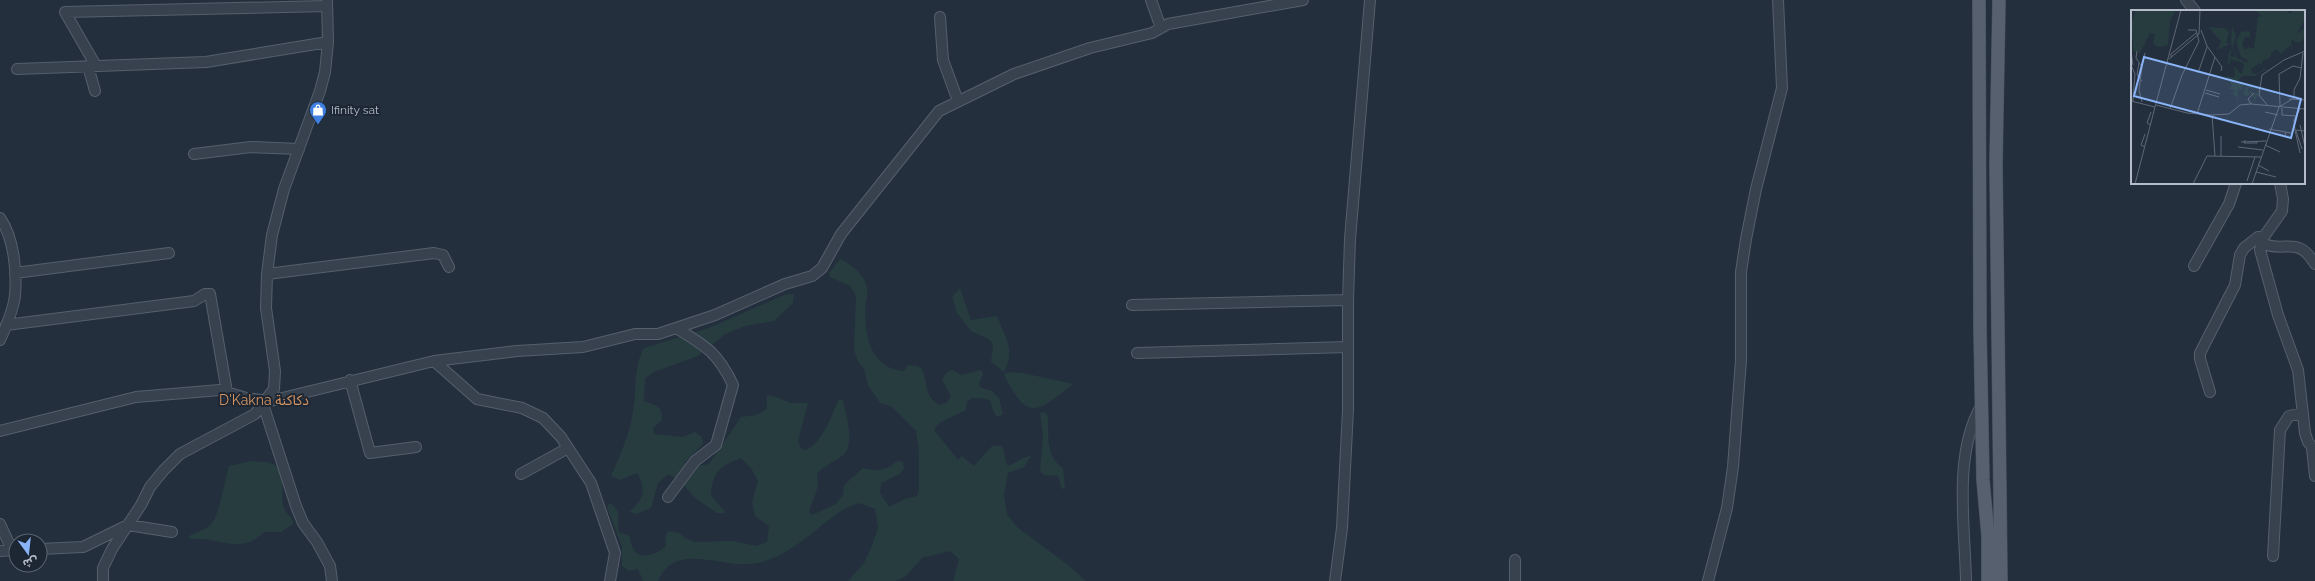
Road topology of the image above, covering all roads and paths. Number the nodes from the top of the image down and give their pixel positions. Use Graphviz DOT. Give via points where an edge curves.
graph roads {
  1 [pos="1151,0"];
  2 [pos="1303,0"];
  3 [pos="1370,0"];
  4 [pos="1778,0"];
  5 [pos="1979,0"];
  6 [pos="1999,0"];
  7 [pos="2186,0"];
  8 [pos="327,3"];
  9 [pos="2194,10"];
  10 [pos="940,17"];
  11 [pos="1161,28"];
  12 [pos="328,42"];
  13 [pos="92,66"];
  14 [pos="17,69"];
  15 [pos="95,91"];
  16 [pos="958,101"];
  17 [pos="299,149"];
  18 [pos="194,154"];
  19 [pos="2236,184"];
  20 [pos="2280,184"];
  21 [pos="0,218"];
  22 [pos="2262,240"];
  23 [pos="169,252"];
  24 [pos="2315,264"];
  25 [pos="2194,266"];
  26 [pos="449,267"];
  27 [pos="15,273"];
  28 [pos="267,274"];
  29 [pos="1348,300"];
  30 [pos="1132,305"];
  31 [pos="6,325"];
  32 [pos="676,328"];
  33 [pos="0,340"];
  34 [pos="1348,347"];
  35 [pos="1137,353"];
  36 [pos="434,361"];
  37 [pos="350,380"];
  38 [pos="227,392"];
  39 [pos="2210,392"];
  40 [pos="265,402"];
  41 [pos="1982,405"];
  42 [pos="2303,413"];
  43 [pos="0,431"];
  44 [pos="416,448"];
  45 [pos="568,448"];
  46 [pos="2313,449"];
  47 [pos="521,474"];
  48 [pos="2315,476"];
  49 [pos="668,497"];
  50 [pos="2000,513"];
  51 [pos="1985,514"];
  52 [pos="0,524"];
  53 [pos="128,525"];
  54 [pos="172,532"];
  55 [pos="8,539"];
  56 [pos="48,549"];
  57 [pos="2273,556"];
  58 [pos="1515,560"];
  59 [pos="103,581"];
  60 [pos="332,581"];
  61 [pos="610,581"];
  62 [pos="1335,581"];
  63 [pos="1515,581"];
  64 [pos="1708,581"];
  65 [pos="1966,581"];
  66 [pos="1988,581"];
  67 [pos="2001,581"];
  1 -- 11 [label="street"];
  2 -- 11 [label="street" via="1168,24"];
  3 -- 29 [label="street"];
  4 -- 64 [label="street" via="1782,88 1756,189 1741,272 1741,360 1733,467 1727,508"];
  5 -- 41 [label="main road"];
  6 -- 50 [label="main road" via="1996,172"];
  7 -- 9 [label="street"];
  8 -- 12 [label="street"];
  8 -- 13 [label="street" via="65,12"];
  10 -- 16 [label="street" via="943,60"];
  11 -- 16 [label="street" via="1152,33 1117,40 1055,59 991,84"];
  12 -- 13 [label="street" via="206,62"];
  12 -- 17 [label="street" via="320,91"];
  13 -- 14 [label="street"];
  13 -- 15 [label="street"];
  16 -- 32 [label="street" via="939,111 923,130 841,234 822,268 812,276 785,284 715,315"];
  17 -- 18 [label="street" via="251,147"];
  17 -- 28 [label="street" via="284,189 272,235"];
  19 -- 25 [label="street" via="2229,204"];
  20 -- 22 [label="street" via="2282,211"];
  21 -- 27 [label="street" via="6,226"];
  22 -- 24 [label="street" via="2274,247 2296,246 2305,250"];
  22 -- 39 [label="street" via="2258,237 2244,248 2240,255 2235,285 2200,353"];
  22 -- 42 [label="street" via="2261,258 2298,370"];
  23 -- 27 [label="street"];
  26 -- 28 [label="street" via="443,255 434,253"];
  27 -- 31 [label="street" via="14,297"];
  28 -- 40 [label="street" via="266,308 275,371 274,389"];
  29 -- 30 [label="street"];
  29 -- 34 [label="street"];
  31 -- 33 [label="street"];
  31 -- 38 [label="street" via="194,301 205,294 210,294"];
  32 -- 36 [label="street" via="658,334 635,334 583,347 517,351"];
  32 -- 49 [label="street" via="707,347 723,364 733,385 716,445 695,461"];
  34 -- 35 [label="street"];
  34 -- 62 [label="street" via="1348,410 1342,520"];
  36 -- 37 [label="street"];
  36 -- 45 [label="street" via="477,399 522,408 543,418"];
  37 -- 40 [label="street"];
  37 -- 44 [label="street" via="370,453"];
  38 -- 40 [label="street"];
  38 -- 43 [label="street" via="191,391 136,397"];
  40 -- 53 [label="street" via="255,414 180,454 150,487 142,505"];
  40 -- 60 [label="street" via="298,512 328,561"];
  41 -- 51 [label="main road"];
  41 -- 65 [label="street" via="1971,426 1963,462"];
  42 -- 46 [label="street" via="2305,433"];
  42 -- 57 [label="street" via="2289,416 2280,430"];
  45 -- 47 [label="street"];
  45 -- 61 [label="street" via="591,482 615,553"];
  46 -- 48 [label="street"];
  50 -- 51 [label="main road"];
  50 -- 67 [label="main road"];
  51 -- 66 [label="main road"];
  52 -- 55 [label="street"];
  53 -- 54 [label="street"];
  53 -- 56 [label="street" via="83,547"];
  53 -- 59 [label="street" via="103,568"];
  58 -- 63 [label="street"];
}
